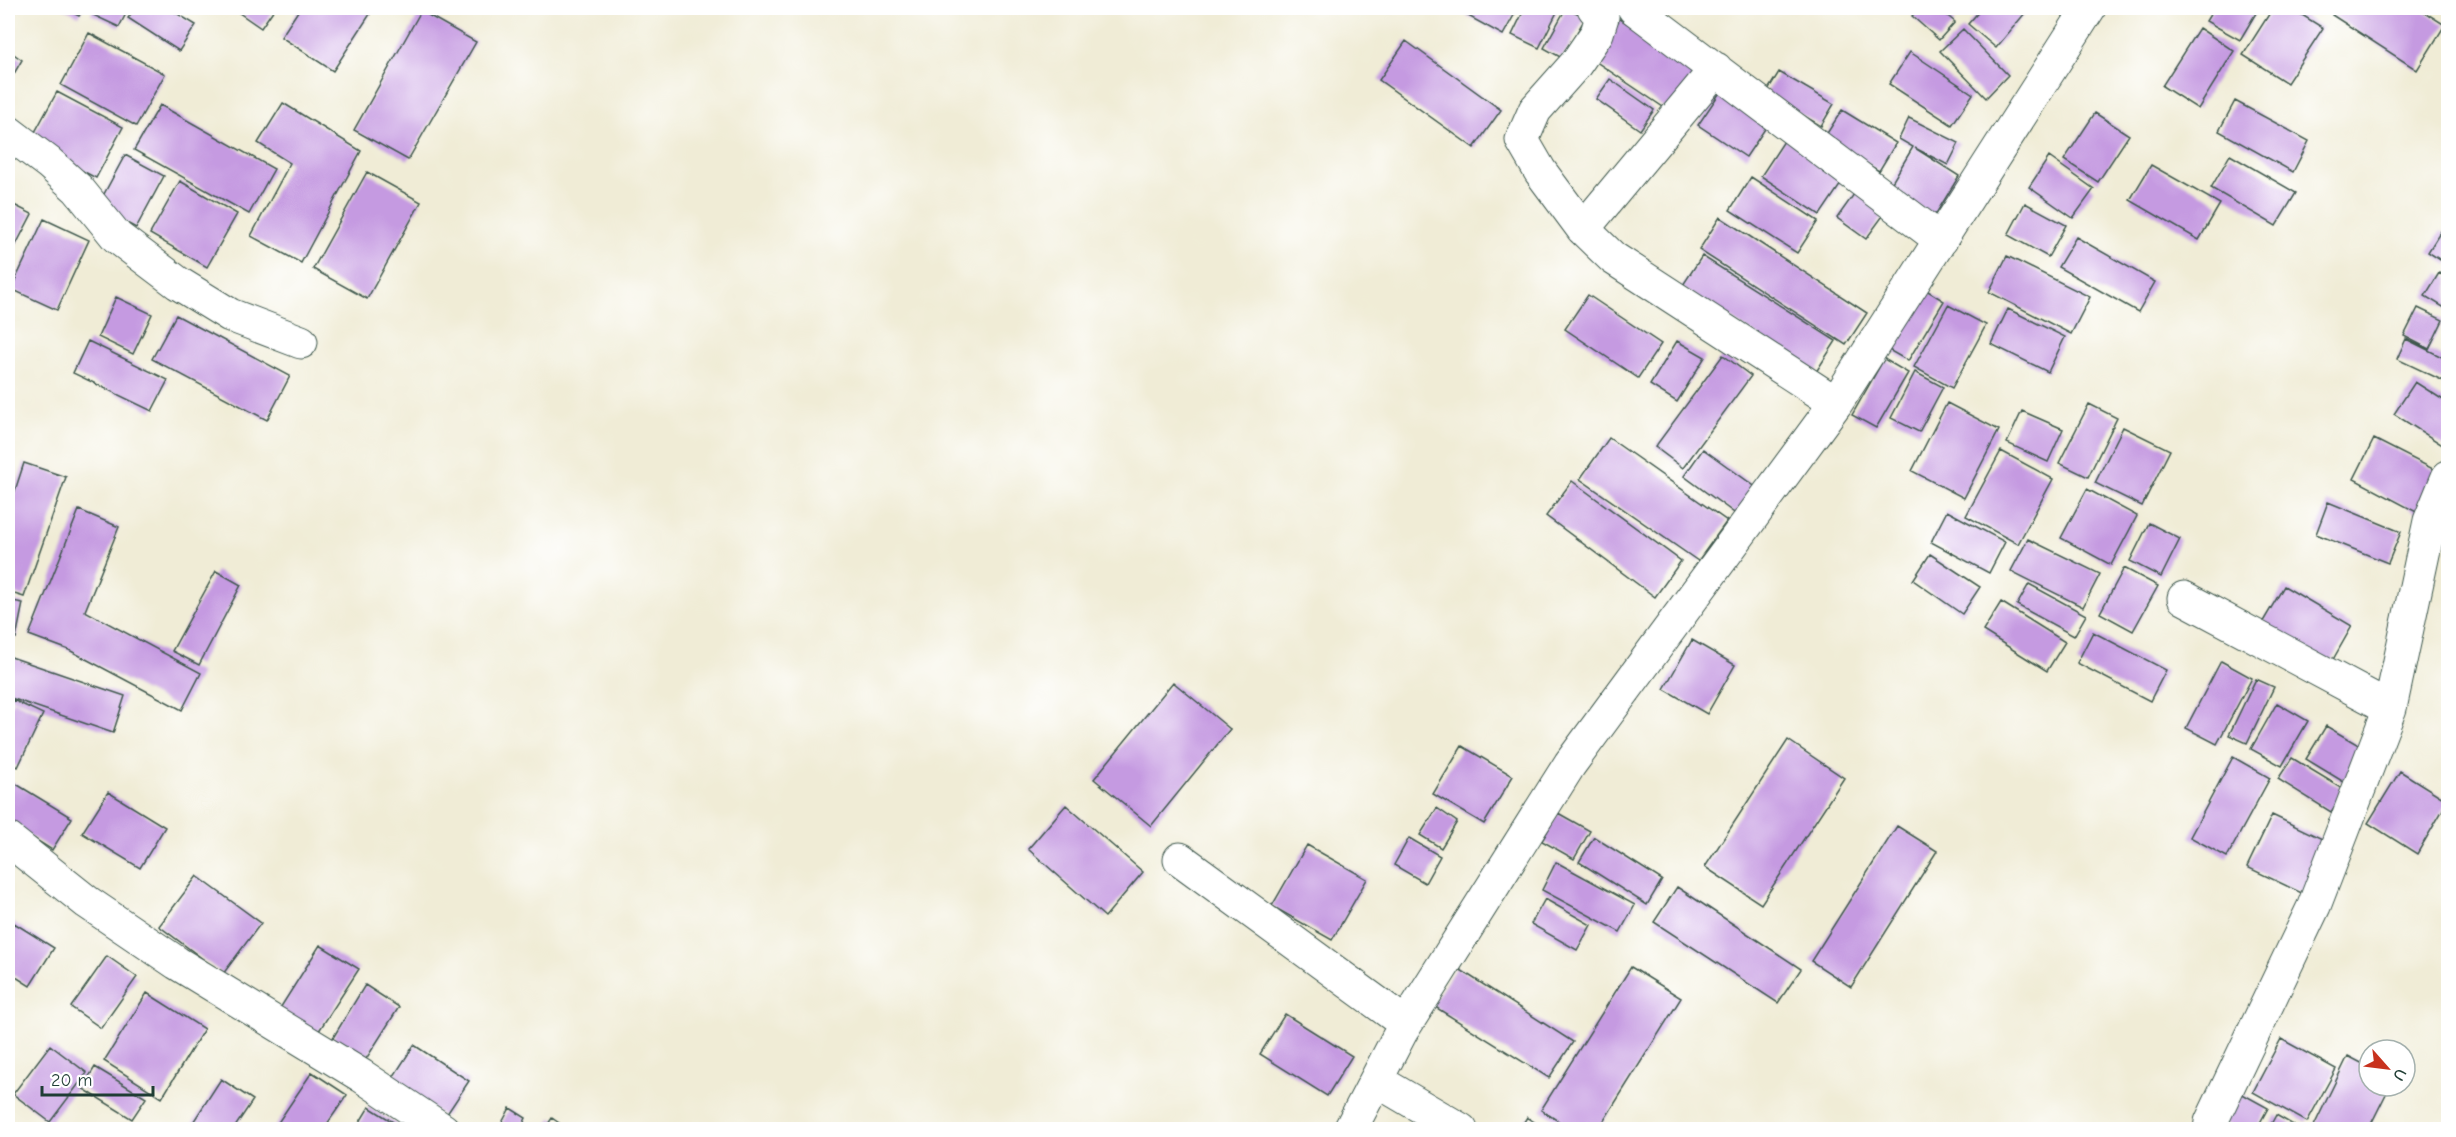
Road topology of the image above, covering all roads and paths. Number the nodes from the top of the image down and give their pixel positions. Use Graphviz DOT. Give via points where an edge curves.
graph roads {
  1 [pos="1594,8"];
  2 [pos="1634,8"];
  3 [pos="2089,8"];
  4 [pos="1716,69"];
  5 [pos="8,132"];
  6 [pos="1583,229"];
  7 [pos="1941,240"];
  8 [pos="301,342"];
  9 [pos="1836,403"];
  10 [pos="2448,477"];
  11 [pos="2184,598"];
  12 [pos="2390,708"];
  13 [pos="8,839"];
  14 [pos="1180,859"];
  15 [pos="1406,1024"];
  16 [pos="1376,1080"];
  17 [pos="443,1130"];
  18 [pos="1350,1130"];
  19 [pos="1461,1130"];
  20 [pos="2210,1130"];
  1 -- 6 [label="street" via="1602,17 1597,33 1535,110 1522,140"];
  2 -- 4 [label="street"];
  3 -- 7 [label="street"];
  4 -- 6 [label="street"];
  4 -- 7 [label="street"];
  5 -- 8 [label="street" via="78,189 117,237 178,283 230,315"];
  6 -- 9 [label="street" via="1613,258"];
  7 -- 9 [label="street"];
  9 -- 15 [label="street" via="1570,764"];
  10 -- 12 [label="street" via="2430,521"];
  11 -- 12 [label="street"];
  12 -- 20 [label="street" via="2314,906"];
  13 -- 17 [label="street" via="87,902 159,951"];
  14 -- 15 [label="street"];
  15 -- 16 [label="street"];
  16 -- 18 [label="street"];
  16 -- 19 [label="street"];
}
